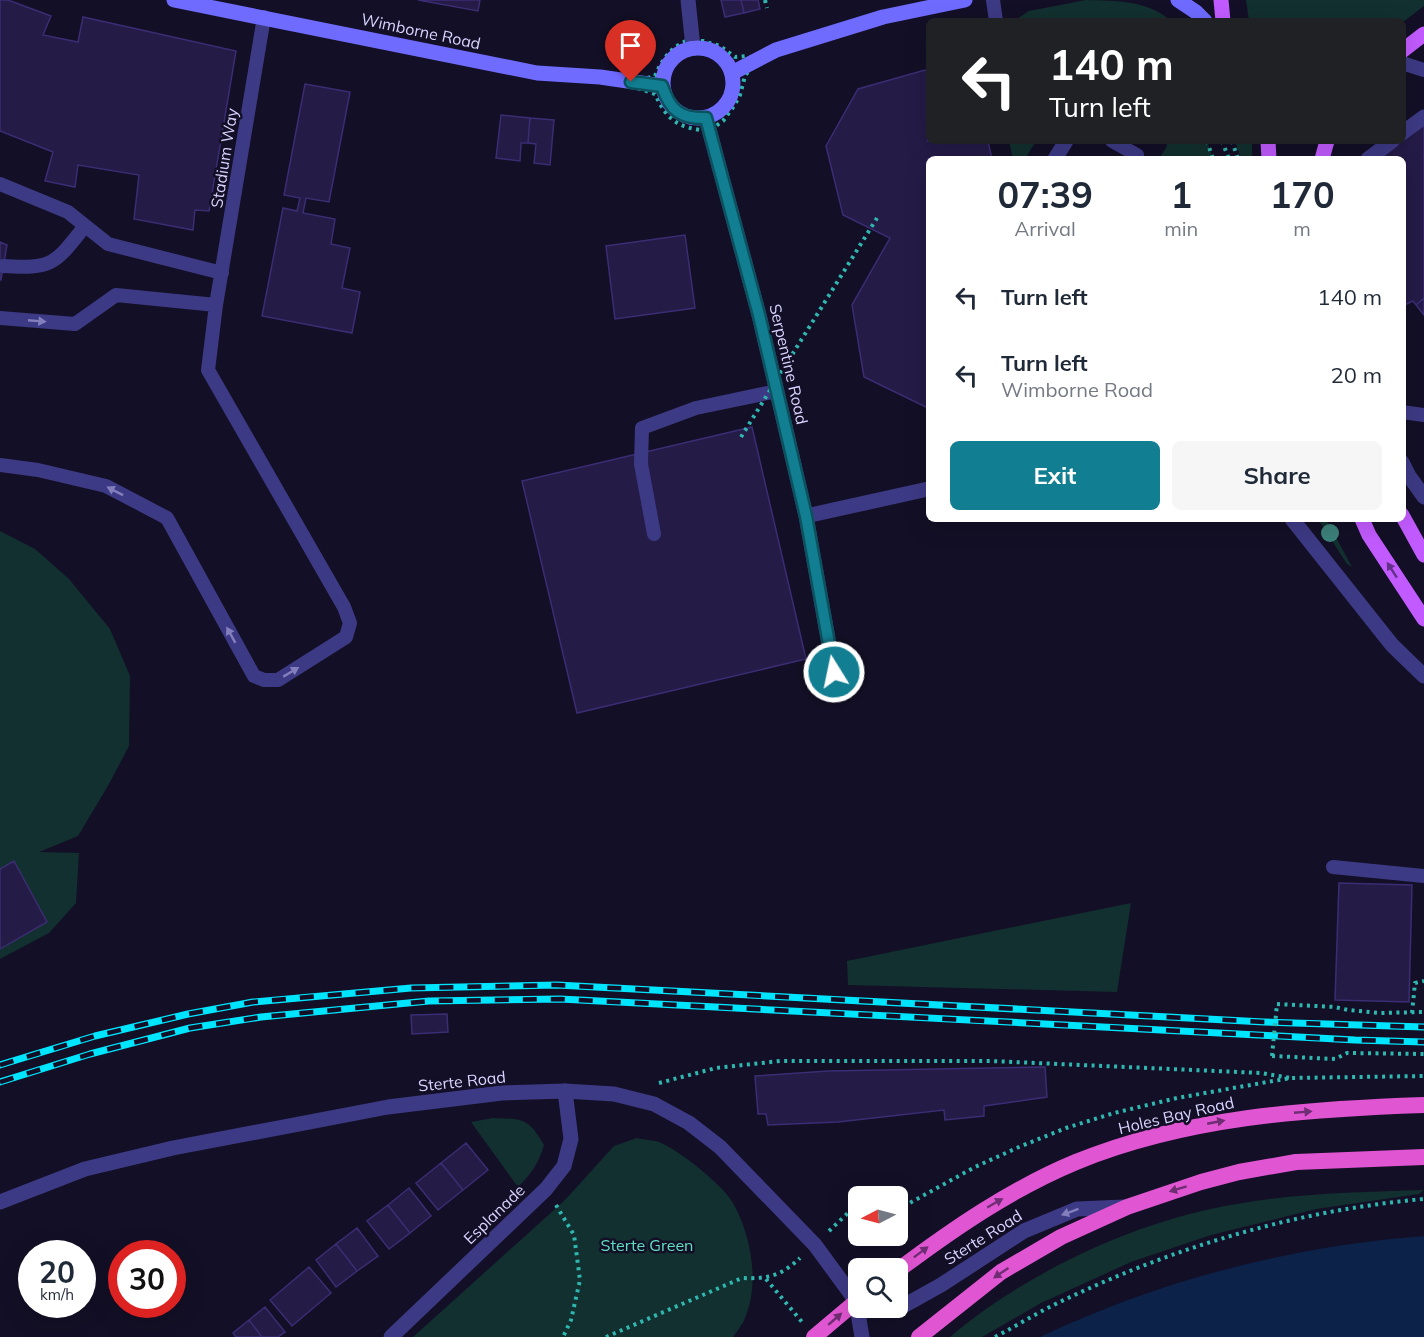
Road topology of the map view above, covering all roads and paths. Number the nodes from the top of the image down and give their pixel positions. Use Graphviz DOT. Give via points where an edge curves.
graph roads {
  1 [pos="174,0"];
  2 [pos="688,0"];
  3 [pos="765,0"];
  4 [pos="965,0"];
  5 [pos="993,0"];
  6 [pos="1178,0"];
  7 [pos="1221,0"];
  8 [pos="767,8"];
  9 [pos="264,17"];
  10 [pos="996,18"];
  11 [pos="1202,18"];
  12 [pos="1223,18"];
  13 [pos="1424,34"];
  14 [pos="693,47"];
  15 [pos="1406,48"];
  16 [pos="1406,64"];
  17 [pos="1424,70"];
  18 [pos="732,73"];
  19 [pos="662,86"];
  20 [pos="1424,117"];
  21 [pos="706,118"];
  22 [pos="1406,130"];
  23 [pos="1117,144"];
  24 [pos="1388,144"];
  25 [pos="1137,155"];
  26 [pos="1372,156"];
  27 [pos="0,184"];
  28 [pos="877,218"];
  29 [pos="85,226"];
  30 [pos="3,266"];
  31 [pos="222,273"];
  32 [pos="216,305"];
  33 [pos="0,318"];
  34 [pos="777,391"];
  35 [pos="1406,413"];
  36 [pos="1424,415"];
  37 [pos="741,437"];
  38 [pos="0,465"];
  39 [pos="1406,470"];
  40 [pos="926,489"];
  41 [pos="1424,497"];
  42 [pos="806,516"];
  43 [pos="1294,522"];
  44 [pos="1363,522"];
  45 [pos="1406,522"];
  46 [pos="654,534"];
  47 [pos="1424,555"];
  48 [pos="1424,619"];
  49 [pos="834,672"];
  50 [pos="1424,676"];
  51 [pos="1333,867"];
  52 [pos="1424,876"];
  53 [pos="1424,981"];
  54 [pos="1424,1012"];
  55 [pos="1412,1013"];
  56 [pos="1424,1054"];
  57 [pos="1290,1078"];
  58 [pos="565,1091"];
  59 [pos="614,1094"];
  60 [pos="1424,1105"];
  61 [pos="1424,1157"];
  62 [pos="546,1189"];
  63 [pos="1424,1199"];
  64 [pos="0,1202"];
  65 [pos="1127,1207"];
  66 [pos="908,1262"];
  67 [pos="848,1289"];
  68 [pos="908,1303"];
  69 [pos="848,1309"];
  70 [pos="859,1318"];
  71 [pos="391,1337"];
  72 [pos="563,1337"];
  73 [pos="606,1337"];
  74 [pos="814,1337"];
  75 [pos="862,1337"];
  76 [pos="918,1337"];
  77 [pos="995,1337"];
  1 -- 9 [label="main road, Wimborne Road"];
  2 -- 14 [label="street"];
  3 -- 8 [label="path"];
  4 -- 18 [label="main road" via="883,17 776,50"];
  5 -- 10 [label="lane"];
  6 -- 11 [label="main road"];
  7 -- 12 [label="main road"];
  9 -- 19 [label="main road, Wimborne Road" via="537,73"];
  9 -- 31 [label="lane, Stadium Way"];
  13 -- 15 [label="main road"];
  14 -- 18 [label="main road" via="711,50 725,60"];
  14 -- 19 [label="main road" via="671,59"];
  16 -- 17 [label="lane"];
  18 -- 21 [label="main road" via="734,85 727,104"];
  19 -- 21 [label="main road" via="675,110 693,118"];
  20 -- 22 [label="street"];
  21 -- 34 [label="street, Serpentine Road"];
  23 -- 25 [label="lane"];
  24 -- 26 [label="street"];
  27 -- 29 [label="lane" via="68,212"];
  28 -- 37 [label="path, bridge"];
  29 -- 30 [label="lane" via="53,261 40,267"];
  29 -- 31 [label="lane" via="108,244"];
  31 -- 32 [label="lane, Stadium Way"];
  33 -- 32 [label="lane, one-way" via="75,324 116,295"];
  32 -- 38 [label="lane, Stadium Way" via="208,370 344,607 350,623 346,637 278,680 254,676 167,518 106,486"];
  34 -- 42 [label="street, Serpentine Road"];
  34 -- 46 [label="lane" via="696,408 642,428 641,464"];
  35 -- 36 [label="lane"];
  39 -- 41 [label="street"];
  40 -- 42 [label="street"];
  42 -- 49 [label="street, Serpentine Road"];
  43 -- 50 [label="street" via="1392,645"];
  48 -- 44 [label="main road, one-way"];
  45 -- 47 [label="main road"];
  51 -- 52 [label="lane"];
  53 -- 55 [label="path" via="1415,982"];
  54 -- 55 [label="path"];
  55 -- 56 [label="path, bridge" via="1277,1004 1272,1056 1335,1059 1347,1053"];
  57 -- 59 [label="path" via="1261,1072 991,1061 780,1061 716,1068"];
  58 -- 59 [label="street, Sterte Road"];
  58 -- 62 [label="street, Esplanade" via="571,1139 564,1166"];
  58 -- 64 [label="street, Sterte Road" via="388,1107 173,1148 85,1169"];
  59 -- 67 [label="street, Sterte Road" via="654,1104 689,1123 720,1147 804,1232"];
  66 -- 60 [label="highway, Holes Bay Road, one-way" via="1031,1183 1128,1143 1245,1117"];
  61 -- 65 [label="highway, one-way" via="1296,1162 1239,1172"];
  62 -- 71 [label="street, Esplanade"];
  62 -- 72 [label="path" via="574,1235 580,1280"];
  63 -- 77 [label="path" via="1301,1217 1220,1238 1131,1269 1061,1300"];
  65 -- 68 [label="street, Sterte Road, one-way" via="1077,1209 1024,1231"];
  65 -- 76 [label="highway, one-way" via="1061,1237 1001,1272"];
  74 -- 69 [label="highway, one-way"];
  70 -- 75 [label="street, Sterte Road"];
  73 -- 74 [label="path" via="742,1278 766,1279"];
}
